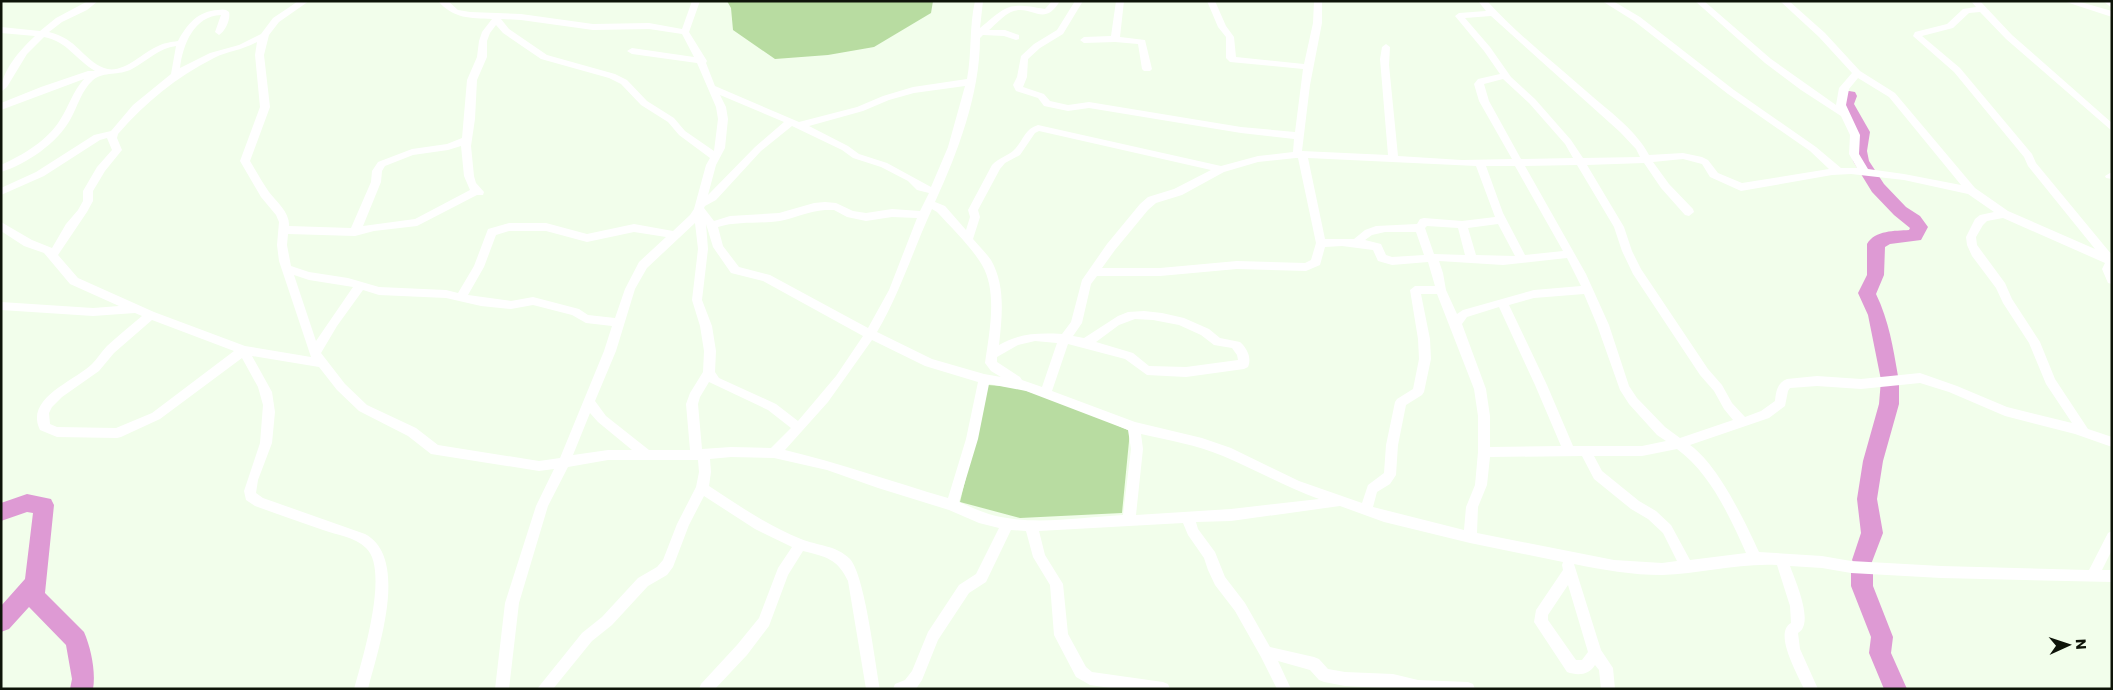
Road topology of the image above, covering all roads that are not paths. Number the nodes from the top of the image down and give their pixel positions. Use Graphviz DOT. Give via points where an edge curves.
graph roads {
  1 [pos="94,1"];
  2 [pos="305,1"];
  3 [pos="442,1"];
  4 [pos="696,1"];
  5 [pos="979,1"];
  6 [pos="1056,1"];
  7 [pos="1079,1"];
  8 [pos="1120,1"];
  9 [pos="1211,1"];
  10 [pos="1318,1"];
  11 [pos="1482,1"];
  12 [pos="1606,1"];
  13 [pos="1699,1"];
  14 [pos="1784,1"];
  15 [pos="2067,1"];
  16 [pos="2106,1"];
  17 [pos="1978,5"];
  18 [pos="2112,5"];
  19 [pos="1490,13"];
  20 [pos="2112,14"];
  21 [pos="497,18"];
  22 [pos="1,30"];
  23 [pos="219,32"];
  24 [pos="685,32"];
  25 [pos="978,34"];
  26 [pos="43,36"];
  27 [pos="262,36"];
  28 [pos="1016,37"];
  29 [pos="1084,40"];
  30 [pos="1115,40"];
  31 [pos="182,43"];
  32 [pos="1386,48"];
  33 [pos="632,51"];
  34 [pos="702,61"];
  35 [pos="1308,68"];
  36 [pos="1147,69"];
  37 [pos="101,71"];
  38 [pos="1857,73"];
  39 [pos="175,75"];
  40 [pos="1505,76"];
  41 [pos="970,82"];
  42 [pos="712,88"];
  43 [pos="1,89"];
  44 [pos="1,107"];
  45 [pos="1843,113"];
  46 [pos="795,124"];
  47 [pos="2112,128"];
  48 [pos="114,133"];
  49 [pos="1300,136"];
  50 [pos="466,140"];
  51 [pos="1299,154"];
  52 [pos="715,157"];
  53 [pos="1393,158"];
  54 [pos="1646,159"];
  55 [pos="1579,162"];
  56 [pos="1519,163"];
  57 [pos="1480,164"];
  58 [pos="1,169"];
  59 [pos="1221,169"];
  60 [pos="1839,172"];
  61 [pos="1864,172"];
  62 [pos="1972,191"];
  63 [pos="1,192"];
  64 [pos="934,192"];
  65 [pos="930,204"];
  66 [pos="700,206"];
  67 [pos="1689,212"];
  68 [pos="2004,214"];
  69 [pos="925,215"];
  70 [pos="1502,220"];
  71 [pos="712,225"];
  72 [pos="1462,225"];
  73 [pos="1,226"];
  74 [pos="1420,228"];
  75 [pos="284,230"];
  76 [pos="356,232"];
  77 [pos="674,235"];
  78 [pos="968,239"];
  79 [pos="1321,243"];
  80 [pos="1356,243"];
  81 [pos="1570,254"];
  82 [pos="53,255"];
  83 [pos="1431,258"];
  84 [pos="1471,258"];
  85 [pos="1522,259"];
  86 [pos="2112,261"];
  87 [pos="288,270"];
  88 [pos="1094,272"];
  89 [pos="2112,280"];
  90 [pos="359,287"];
  91 [pos="1441,290"];
  92 [pos="1588,290"];
  93 [pos="461,297"];
  94 [pos="1502,302"];
  95 [pos="1,306"];
  96 [pos="136,309"];
  97 [pos="150,315"];
  98 [pos="619,323"];
  99 [pos="1456,324"];
  100 [pos="870,333"];
  101 [pos="1065,339"];
  102 [pos="1086,343"];
  103 [pos="244,350"];
  104 [pos="315,353"];
  105 [pos="991,355"];
  106 [pos="323,363"];
  107 [pos="709,373"];
  108 [pos="984,379"];
  109 [pos="1027,386"];
  110 [pos="1046,392"];
  111 [pos="589,402"];
  112 [pos="1742,422"];
  113 [pos="1134,427"];
  114 [pos="799,428"];
  115 [pos="2084,432"];
  116 [pos="2112,442"];
  117 [pos="1680,443"];
  118 [pos="1484,452"];
  119 [pos="1569,452"];
  120 [pos="1586,452"];
  121 [pos="774,453"];
  122 [pos="646,455"];
  123 [pos="700,455"];
  124 [pos="564,462"];
  125 [pos="702,488"];
  126 [pos="1341,502"];
  127 [pos="952,505"];
  128 [pos="1366,510"];
  129 [pos="1188,517"];
  130 [pos="1129,520"];
  131 [pos="1008,524"];
  132 [pos="1031,526"];
  133 [pos="1470,537"];
  134 [pos="2112,537"];
  135 [pos="800,546"];
  136 [pos="1566,556"];
  137 [pos="1755,558"];
  138 [pos="1781,560"];
  139 [pos="1686,566"];
  140 [pos="1570,570"];
  141 [pos="2092,576"];
  142 [pos="2112,576"];
  143 [pos="1266,652"];
  144 [pos="1595,652"];
  145 [pos="908,687"];
  146 [pos="361,689"];
  147 [pos="502,689"];
  148 [pos="544,689"];
  149 [pos="706,689"];
  150 [pos="873,689"];
  151 [pos="1162,689"];
  152 [pos="1284,689"];
  153 [pos="1435,689"];
  154 [pos="1468,689"];
  155 [pos="1608,689"];
  156 [pos="1811,689"];
  1 -- 26 [label="street" via="60,20"];
  2 -- 27 [label="street" via="277,20"];
  3 -- 21 [label="street" via="450,9 463,14"];
  4 -- 24 [label="street"];
  5 -- 25 [label="street" via="976,13"];
  6 -- 25 [label="street" via="1046,12 1009,9"];
  7 -- 49 [label="street" via="1060,32 1024,58 1019,89 1041,96 1047,104 1058,108 1089,105 1241,130"];
  8 -- 30 [label="street"];
  9 -- 35 [label="street" via="1230,37 1233,60"];
  10 -- 35 [label="street" via="1319,27"];
  11 -- 19 [label="street"];
  12 -- 60 [label="street" via="1637,19 1731,92 1813,149"];
  13 -- 45 [label="street" via="1778,68"];
  14 -- 38 [label="street"];
  15 -- 20 [label="street"];
  16 -- 18 [label="street"];
  17 -- 47 [label="street" via="2009,38"];
  17 -- 86 [label="street" via="1950,26 1917,36 1977,92 2021,145 2031,164"];
  19 -- 40 [label="street" via="1459,16"];
  19 -- 54 [label="street" via="1626,132 1646,152"];
  21 -- 24 [label="street" via="521,17 593,26 649,26"];
  21 -- 50 [label="street" via="486,32 482,58 472,80"];
  21 -- 52 [label="street" via="506,30 544,57 624,82 644,103 671,120 682,133"];
  22 -- 26 [label="street"];
  23 -- 31 [label="street" via="225,12 211,12 195,19"];
  24 -- 34 [label="street"];
  25 -- 28 [label="street" via="1005,33"];
  25 -- 41 [label="street"];
  26 -- 37 [label="street" via="61,39"];
  26 -- 43 [label="street" via="19,58"];
  27 -- 39 [label="street" via="242,47 213,55"];
  27 -- 75 [label="street" via="260,54 266,91 265,109 245,161 281,214"];
  29 -- 30 [label="street"];
  30 -- 36 [label="street" via="1142,42"];
  31 -- 37 [label="street" via="156,49 121,71"];
  31 -- 39 [label="street" via="176,55"];
  32 -- 53 [label="street" via="1383,59"];
  33 -- 34 [label="street"];
  34 -- 42 [label="street"];
  35 -- 49 [label="street"];
  37 -- 44 [label="street"];
  37 -- 58 [label="street" via="82,84 58,131"];
  38 -- 45 [label="street" via="1844,88"];
  38 -- 62 [label="street" via="1892,95"];
  39 -- 48 [label="street" via="142,101"];
  40 -- 55 [label="street" via="1548,118 1568,142"];
  40 -- 56 [label="street" via="1480,81 1479,84 1484,101"];
  41 -- 46 [label="street" via="913,90 860,109"];
  41 -- 64 [label="street" via="959,132"];
  42 -- 46 [label="street"];
  42 -- 52 [label="street" via="723,119 720,148"];
  45 -- 61 [label="street" via="1855,135 1854,154"];
  46 -- 64 [label="street"];
  46 -- 66 [label="street" via="758,149"];
  48 -- 63 [label="street" via="97,137 40,174"];
  48 -- 82 [label="street" via="112,138 117,150 101,169 88,191 88,201 82,212"];
  49 -- 51 [label="street"];
  50 -- 76 [label="street" via="448,147 412,152 381,164"];
  50 -- 76 [label="street" via="470,176 477,192 420,221 374,226"];
  51 -- 53 [label="street"];
  51 -- 59 [label="street" via="1258,159"];
  51 -- 79 [label="street"];
  52 -- 66 [label="street"];
  53 -- 57 [label="street"];
  54 -- 55 [label="street"];
  54 -- 60 [label="street" via="1683,156 1699,159 1714,175 1741,187"];
  54 -- 67 [label="street"];
  55 -- 56 [label="street"];
  55 -- 112 [label="street" via="1619,227 1638,270 1704,372"];
  56 -- 57 [label="street"];
  56 -- 81 [label="street"];
  57 -- 70 [label="street"];
  59 -- 78 [label="street" via="1038,128 1032,131 1017,153 996,167 973,210 975,220"];
  59 -- 88 [label="street" via="1184,189 1152,200"];
  60 -- 61 [label="street"];
  61 -- 62 [label="street"];
  62 -- 68 [label="street"];
  64 -- 65 [label="street"];
  65 -- 69 [label="street"];
  65 -- 78 [label="street" via="940,209"];
  66 -- 71 [label="street"];
  66 -- 77 [label="street" via="694,218"];
  66 -- 107 [label="street" via="703,249 697,300 706,326"];
  68 -- 86 [label="street"];
  68 -- 115 [label="street" via="1979,222 1971,237 1972,245 2001,286 2034,342 2050,380"];
  69 -- 71 [label="street" via="892,213 866,217 825,206"];
  69 -- 100 [label="street" via="892,294"];
  70 -- 72 [label="street"];
  70 -- 85 [label="street"];
  71 -- 100 [label="street" via="718,247 735,270 766,278"];
  72 -- 74 [label="street" via="1424,222"];
  72 -- 84 [label="street"];
  73 -- 82 [label="street"];
  74 -- 80 [label="street" via="1374,230 1361,236"];
  74 -- 83 [label="street"];
  75 -- 76 [label="street"];
  75 -- 87 [label="street" via="282,246"];
  77 -- 93 [label="street" via="634,228 587,238 546,227 500,229 492,232"];
  77 -- 98 [label="street" via="643,265 630,289"];
  78 -- 105 [label="street" via="986,261 994,283 997,311"];
  79 -- 80 [label="street"];
  79 -- 88 [label="street" via="1316,262 1306,267 1237,265 1160,272"];
  80 -- 83 [label="street" via="1377,248 1386,261"];
  81 -- 85 [label="street"];
  81 -- 92 [label="street"];
  82 -- 96 [label="street" via="74,281"];
  83 -- 84 [label="street"];
  83 -- 91 [label="street"];
  84 -- 85 [label="street" via="1491,261"];
  86 -- 89 [label="street" via="2107,269"];
  87 -- 90 [label="street"];
  87 -- 104 [label="street"];
  88 -- 101 [label="street" via="1083,291 1076,323"];
  90 -- 93 [label="street" via="392,293 440,293"];
  90 -- 104 [label="street"];
  91 -- 99 [label="street"];
  91 -- 128 [label="street" via="1415,290 1424,339 1422,375 1418,392 1402,402 1392,445 1390,475 1372,489"];
  92 -- 94 [label="street" via="1534,294"];
  92 -- 117 [label="street" via="1624,387 1661,431"];
  93 -- 98 [label="street" via="511,305 533,301 575,312 586,319"];
  94 -- 99 [label="street" via="1463,314"];
  94 -- 119 [label="street"];
  95 -- 96 [label="street" via="93,312"];
  96 -- 97 [label="street"];
  97 -- 103 [label="street"];
  97 -- 103 [label="street" via="110,350 95,368 48,404 43,413 44,427 57,432 117,433 156,416"];
  98 -- 111 [label="street"];
  99 -- 118 [label="street" via="1480,389"];
  100 -- 108 [label="street" via="929,363"];
  100 -- 114 [label="street" via="834,387"];
  101 -- 102 [label="street"];
  101 -- 105 [label="street" via="1025,338"];
  101 -- 110 [label="street"];
  102 -- 102 [label="street" via="1129,356 1148,370 1161,372 1244,364 1239,346 1212,340 1207,333 1162,317 1125,317"];
  103 -- 106 [label="street"];
  103 -- 146 [label="street" via="268,400 267,438 249,486 250,496 349,533 372,545 379,558 383,590"];
  104 -- 106 [label="street"];
  105 -- 109 [label="street" via="995,368"];
  106 -- 124 [label="street" via="358,404 412,432 435,450 539,466"];
  107 -- 114 [label="street" via="715,381 772,407"];
  107 -- 123 [label="street" via="692,404"];
  108 -- 109 [label="street"];
  108 -- 127 [label="street" via="972,439"];
  109 -- 110 [label="street"];
  110 -- 113 [label="street"];
  111 -- 122 [label="street" via="602,419"];
  111 -- 124 [label="street"];
  112 -- 115 [label="street" via="1765,415 1782,403 1782,390 1787,384 1817,381 1861,384 1920,378 2005,411"];
  112 -- 117 [label="street"];
  113 -- 126 [label="street" via="1202,443"];
  113 -- 130 [label="street" via="1137,449"];
  114 -- 121 [label="street"];
  115 -- 116 [label="street"];
  117 -- 120 [label="street" via="1642,451"];
  117 -- 137 [label="street" via="1708,473 1734,513"];
  118 -- 119 [label="street"];
  118 -- 133 [label="street" via="1481,486 1472,506"];
  119 -- 120 [label="street"];
  120 -- 139 [label="street" via="1598,475 1667,529"];
  121 -- 123 [label="street"];
  121 -- 127 [label="street" via="827,465"];
  122 -- 123 [label="street"];
  122 -- 124 [label="street" via="608,455"];
  123 -- 125 [label="street" via="705,472"];
  124 -- 147 [label="street" via="542,506 512,603"];
  125 -- 135 [label="street"];
  125 -- 148 [label="street" via="662,571 643,582 607,621 586,637"];
  126 -- 128 [label="street"];
  126 -- 129 [label="street" via="1275,511"];
  127 -- 131 [label="street" via="979,517"];
  128 -- 133 [label="street"];
  129 -- 130 [label="street"];
  129 -- 143 [label="street" via="1192,531 1210,556 1220,581 1240,607"];
  130 -- 132 [label="street"];
  131 -- 132 [label="street"];
  131 -- 145 [label="street" via="981,578 964,589 933,636 917,675"];
  132 -- 151 [label="street" via="1038,557 1056,584 1061,635 1081,672 1090,678"];
  133 -- 136 [label="street"];
  134 -- 141 [label="street"];
  135 -- 149 [label="street" via="783,572 764,622"];
  135 -- 150 [label="street" via="832,553 846,564 854,581"];
  136 -- 139 [label="street" via="1632,568"];
  136 -- 140 [label="street"];
  137 -- 138 [label="street"];
  137 -- 139 [label="street"];
  138 -- 141 [label="street" via="1941,572"];
  138 -- 156 [label="street" via="1797,606 1798,626 1791,630 1793,649"];
  140 -- 144 [label="street"];
  140 -- 144 [label="street" via="1541,614 1541,622 1572,667 1586,667"];
  141 -- 142 [label="street"];
  143 -- 152 [label="street"];
  143 -- 153 [label="street" via="1314,664 1324,675 1345,680 1394,681"];
  144 -- 155 [label="street" via="1606,668"];
  153 -- 154 [label="street"];
}
